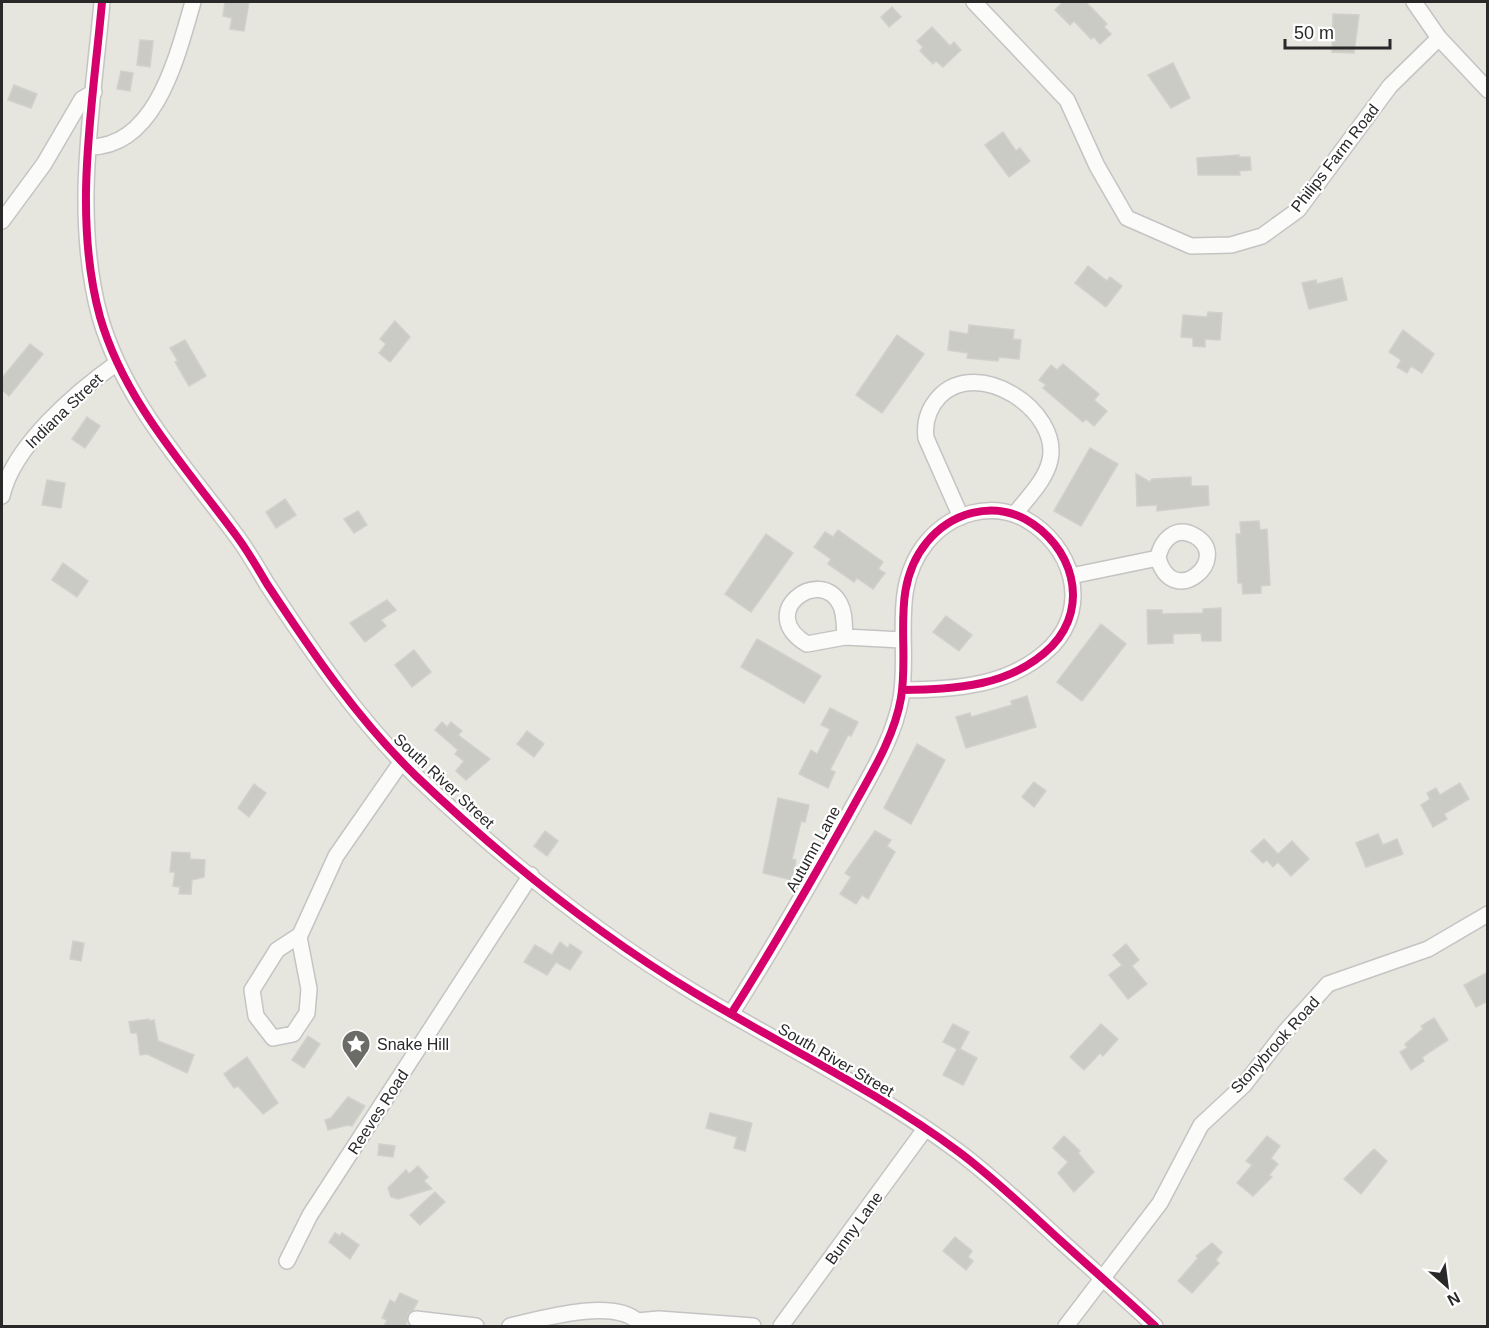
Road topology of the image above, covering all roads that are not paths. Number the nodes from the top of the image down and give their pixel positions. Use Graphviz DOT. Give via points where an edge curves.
graph roads {
  1 [pos="102,2"];
  2 [pos="193,2"];
  3 [pos="974,2"];
  4 [pos="1414,2"];
  5 [pos="1439,38"];
  6 [pos="1488,90"];
  7 [pos="94,93"];
  8 [pos="90,147"];
  9 [pos="2,221"];
  10 [pos="117,363"];
  11 [pos="2,496"];
  12 [pos="1015,514"];
  13 [pos="960,517"];
  14 [pos="1158,558"];
  15 [pos="1071,576"];
  16 [pos="845,637"];
  17 [pos="902,640"];
  18 [pos="902,690"];
  19 [pos="402,761"];
  20 [pos="531,875"];
  21 [pos="1488,914"];
  22 [pos="299,937"];
  23 [pos="731,1014"];
  24 [pos="925,1129"];
  25 [pos="287,1261"];
  26 [pos="1102,1278"];
  27 [pos="416,1319"];
  28 [pos="658,1322"];
  29 [pos="476,1326"];
  30 [pos="510,1326"];
  31 [pos="753,1326"];
  32 [pos="781,1326"];
  33 [pos="1066,1326"];
  34 [pos="1155,1326"];
  1 -- 7 [label="street, South River Street"];
  2 -- 8 [label="street" via="171,70 150,111 118,142"];
  3 -- 5 [label="street, Philips Farm Road" via="1067,100 1097,166 1127,218 1191,246 1231,245 1262,236 1298,210 1390,86"];
  4 -- 5 [label="street"];
  5 -- 6 [label="street"];
  7 -- 8 [label="street, South River Street"];
  7 -- 9 [label="street" via="82,99 44,164"];
  8 -- 10 [label="street, South River Street" via="86,239 101,317"];
  10 -- 11 [label="street, Indiana Street" via="90,382 29,442 14,462"];
  10 -- 19 [label="street, South River Street" via="149,420 241,542 337,685"];
  12 -- 13 [label="street, Autumn Lane" via="991,510"];
  12 -- 13 [label="street" via="1046,472 1050,439 1031,410 1013,395 998,387 969,382 946,390 935,402 925,426 926,438"];
  12 -- 15 [label="street, Autumn Lane" via="1040,529"];
  13 -- 17 [label="street, Autumn Lane" via="938,531 912,569 902,616"];
  14 -- 15 [label="street"];
  15 -- 18 [label="street, Autumn Lane" via="1075,592 1071,620 1049,648 1031,661 992,682 973,687"];
  16 -- 17 [label="street"];
  17 -- 18 [label="street, Autumn Lane"];
  18 -- 23 [label="street, Autumn Lane" via="894,725 876,764 784,930"];
  19 -- 20 [label="street, South River Street"];
  19 -- 22 [label="street" via="336,856"];
  20 -- 23 [label="street, South River Street" via="657,969"];
  20 -- 25 [label="street, Reeves Road" via="310,1215"];
  21 -- 26 [label="street, Stonybrook Road" via="1428,949 1328,984 1244,1085 1201,1125 1161,1203"];
  22 -- 22 [label="street" via="277,950 252,990 256,1016 273,1038 293,1034 307,1013 309,989"];
  23 -- 24 [label="street, South River Street"];
  24 -- 26 [label="street, South River Street" via="988,1176"];
  24 -- 32 [label="street, Bunny Lane"];
  26 -- 33 [label="street, Stonybrook Road"];
  26 -- 34 [label="street, South River Street"];
  27 -- 29 [label="street"];
  28 -- 30 [label="street" via="637,1321 629,1314 569,1312"];
  28 -- 31 [label="street"];
}
